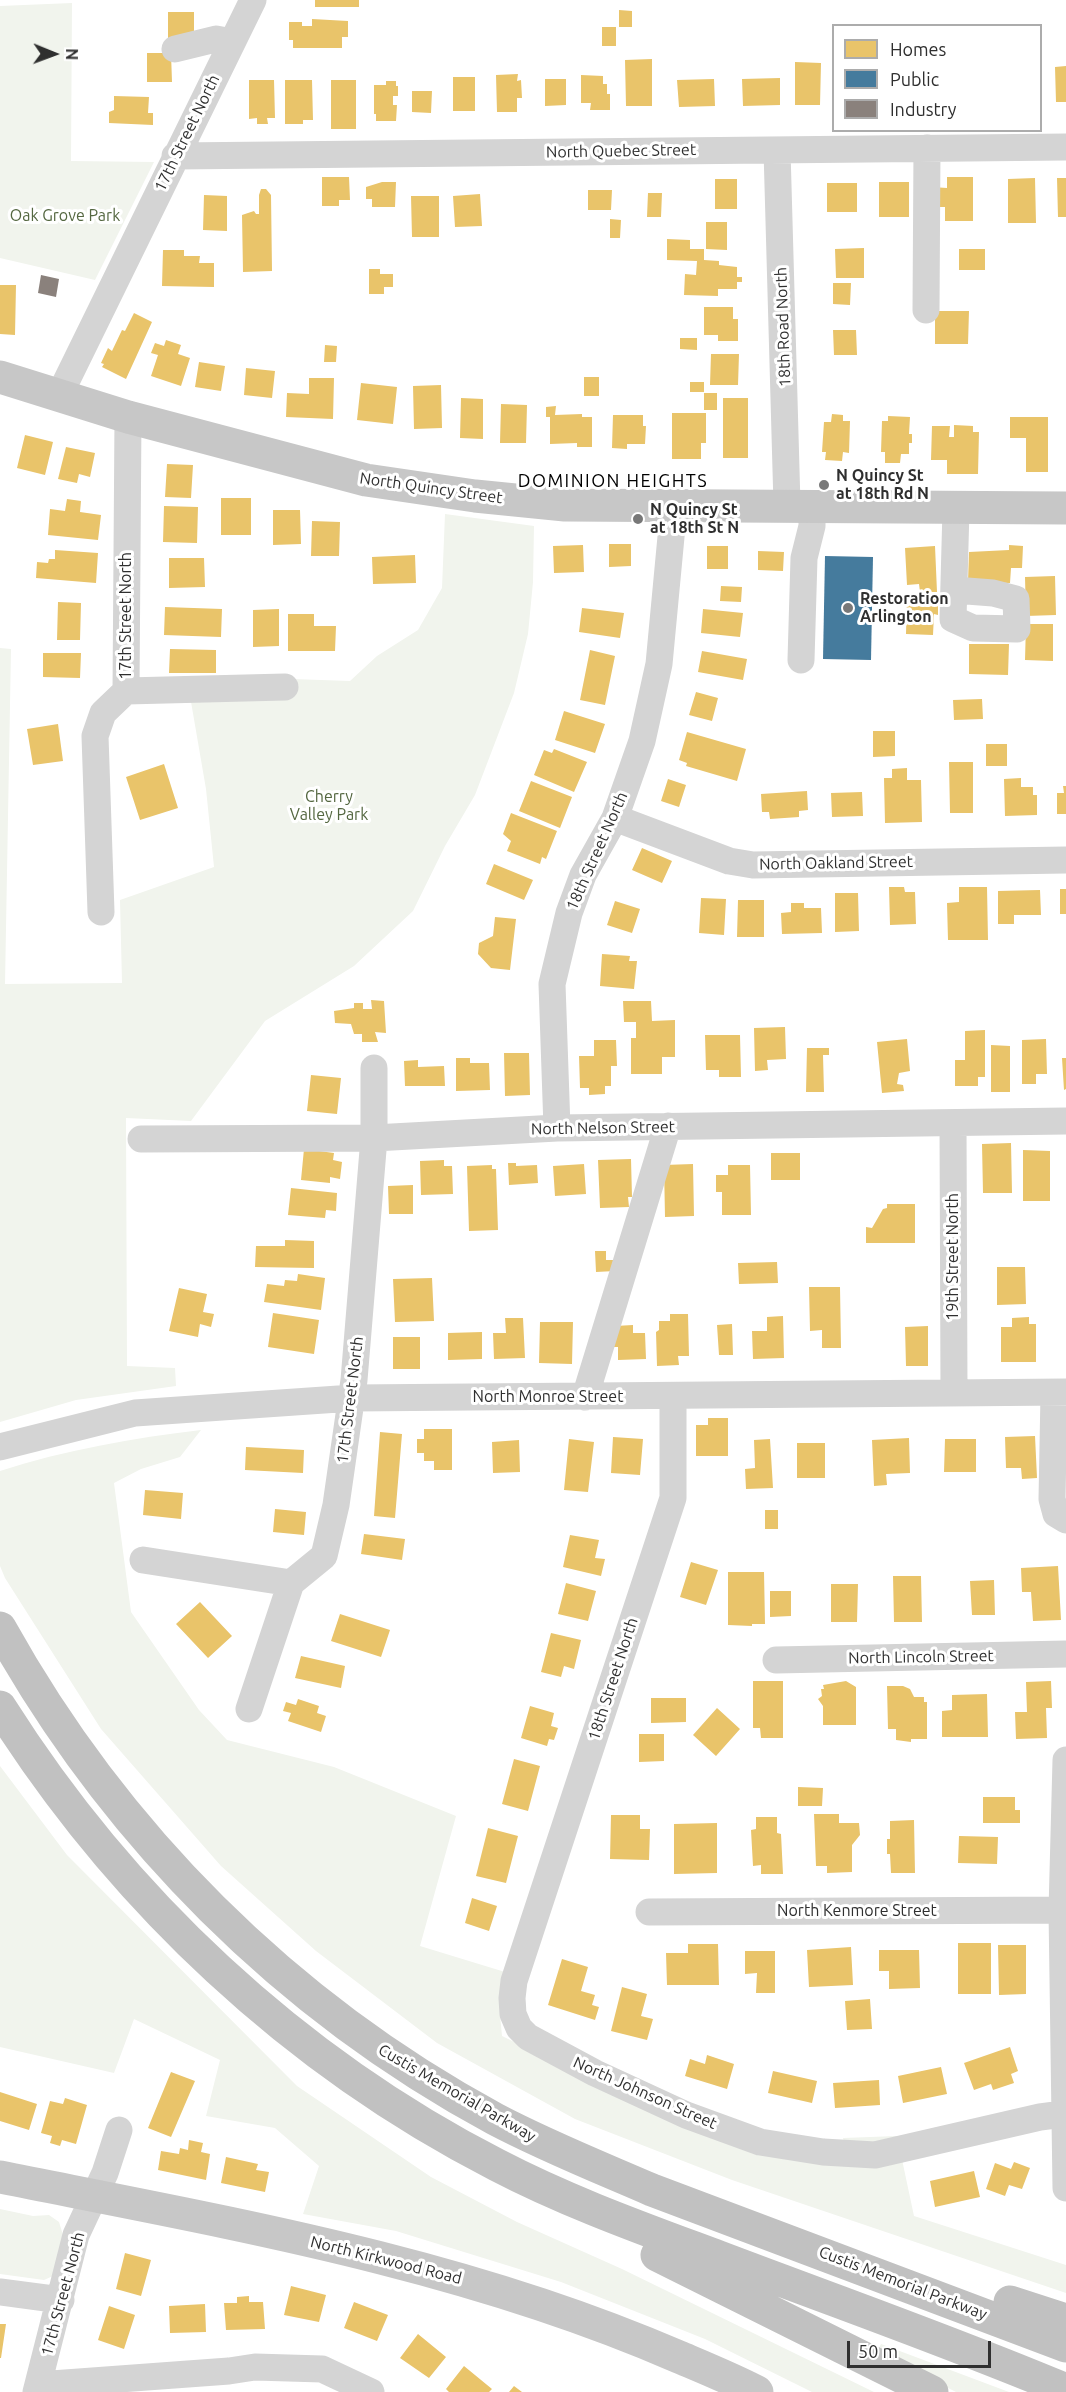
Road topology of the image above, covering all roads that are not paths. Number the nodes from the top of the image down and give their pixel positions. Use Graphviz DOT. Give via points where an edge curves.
graph roads {
  1 [pos="253,0"];
  2 [pos="232,42"];
  3 [pos="175,49"];
  4 [pos="1066,147"];
  5 [pos="927,148"];
  6 [pos="777,150"];
  7 [pos="175,156"];
  8 [pos="926,310"];
  9 [pos="0,377"];
  10 [pos="0,388"];
  11 [pos="59,396"];
  12 [pos="128,417"];
  13 [pos="674,505"];
  14 [pos="800,505"];
  15 [pos="956,508"];
  16 [pos="1066,508"];
  17 [pos="954,590"];
  18 [pos="801,660"];
  19 [pos="285,687"];
  20 [pos="126,691"];
  21 [pos="615,818"];
  22 [pos="1066,860"];
  23 [pos="101,912"];
  24 [pos="374,1068"];
  25 [pos="1066,1121"];
  26 [pos="953,1123"];
  27 [pos="668,1126"];
  28 [pos="557,1128"];
  29 [pos="374,1138"];
  30 [pos="141,1139"];
  31 [pos="954,1392"];
  32 [pos="1060,1393"];
  33 [pos="585,1397"];
  34 [pos="673,1397"];
  35 [pos="353,1398"];
  36 [pos="0,1447"];
  37 [pos="1066,1520"];
  38 [pos="143,1560"];
  39 [pos="291,1583"];
  40 [pos="0,1628"];
  41 [pos="1066,1654"];
  42 [pos="776,1660"];
  43 [pos="0,1707"];
  44 [pos="249,1709"];
  45 [pos="1066,1760"];
  46 [pos="1064,1910"];
  47 [pos="649,1912"];
  48 [pos="523,1956"];
  49 [pos="1064,2114"];
  50 [pos="119,2130"];
  51 [pos="499,2167"];
  52 [pos="0,2177"];
  53 [pos="1066,2188"];
  54 [pos="0,2192"];
  55 [pos="91,2203"];
  56 [pos="752,2226"];
  57 [pos="0,2292"];
  58 [pos="61,2301"];
  59 [pos="1066,2320"];
  60 [pos="1066,2346"];
  61 [pos="229,2381"];
  62 [pos="37,2389"];
  63 [pos="1066,2390"];
  64 [pos="371,2392"];
  65 [pos="718,2392"];
  66 [pos="757,2392"];
  67 [pos="932,2392"];
  1 -- 2 [label="street, 17th Street North"];
  2 -- 3 [label="street" via="216,39"];
  2 -- 7 [label="street, 17th Street North"];
  4 -- 5 [label="street, North Quebec Street"];
  5 -- 6 [label="street, North Quebec Street"];
  5 -- 8 [label="street"];
  6 -- 7 [label="street, North Quebec Street"];
  6 -- 14 [label="street, 18th Road North"];
  7 -- 11 [label="street, 17th Street North"];
  9 -- 11 [label="main road, North Quincy Street"];
  10 -- 11 [label="main road, North Quincy Street"];
  11 -- 12 [label="main road, North Quincy Street"];
  12 -- 13 [label="main road, North Quincy Street" via="376,481 565,505"];
  12 -- 20 [label="street, 17th Street North"];
  13 -- 14 [label="main road, North Quincy Street"];
  13 -- 21 [label="street, 18th Street North" via="659,664 642,741"];
  14 -- 15 [label="main road, North Quincy Street"];
  14 -- 18 [label="street, 18th Road North" via="812,526 804,558"];
  15 -- 16 [label="main road, North Quincy Street"];
  15 -- 17 [label="street"];
  19 -- 20 [label="street"];
  20 -- 23 [label="street, 17th Street North" via="103,714 95,736"];
  21 -- 22 [label="street, North Oakland Street" via="729,861 753,865"];
  21 -- 28 [label="street, 18th Street North" via="584,875 569,913 552,984"];
  24 -- 29 [label="street, 17th Street North"];
  25 -- 26 [label="street, North Nelson Street"];
  26 -- 27 [label="street, North Nelson Street"];
  26 -- 31 [label="street, 19th Street North"];
  27 -- 28 [label="street, North Nelson Street"];
  27 -- 33 [label="street"];
  28 -- 29 [label="street, North Nelson Street"];
  29 -- 30 [label="street, North Nelson Street"];
  29 -- 35 [label="street, 17th Street North"];
  31 -- 32 [label="street, North Monroe Street"];
  31 -- 34 [label="street, North Monroe Street"];
  32 -- 37 [label="street" via="1052,1499 1056,1514"];
  33 -- 34 [label="street, North Monroe Street"];
  33 -- 35 [label="street, North Monroe Street"];
  34 -- 48 [label="street, 18th Street North" via="673,1498"];
  35 -- 36 [label="street, North Monroe Street" via="135,1413"];
  35 -- 39 [label="street, 17th Street North" via="324,1556"];
  38 -- 39 [label="street"];
  39 -- 44 [label="street"];
  40 -- 56 [label="highway, Custis Memorial Parkway" via="55,1719 118,1804 210,1908 288,1979 372,2043 503,2123 586,2163"];
  41 -- 42 [label="street, North Lincoln Street"];
  43 -- 51 [label="highway" via="115,1865 209,1962 266,2012 349,2075"];
  45 -- 46 [label="street"];
  46 -- 47 [label="street, North Kenmore Street"];
  46 -- 49 [label="street"];
  48 -- 49 [label="street, North Johnson Street" via="512,1998 513,2014 528,2037 686,2115 760,2142 875,2156"];
  49 -- 53 [label="street"];
  50 -- 55 [label="street, 17th Street North"];
  51 -- 63 [label="highway" via="598,2212"];
  51 -- 67 [label="highway" via="569,2217 702,2276"];
  52 -- 55 [label="main road, North Kirkwood Road"];
  54 -- 55 [label="main road, North Kirkwood Road"];
  55 -- 58 [label="street, 17th Street North" via="76,2235"];
  55 -- 65 [label="main road, North Kirkwood Road" via="447,2290 615,2347"];
  55 -- 66 [label="main road, North Kirkwood Road" via="364,2253 462,2279 627,2334"];
  56 -- 59 [label="highway" via="853,2248"];
  56 -- 60 [label="highway, Custis Memorial Parkway"];
  57 -- 58 [label="street"];
  58 -- 62 [label="street, 17th Street North"];
  61 -- 62 [label="street"];
  61 -- 64 [label="street" via="255,2367 322,2369"];
}
